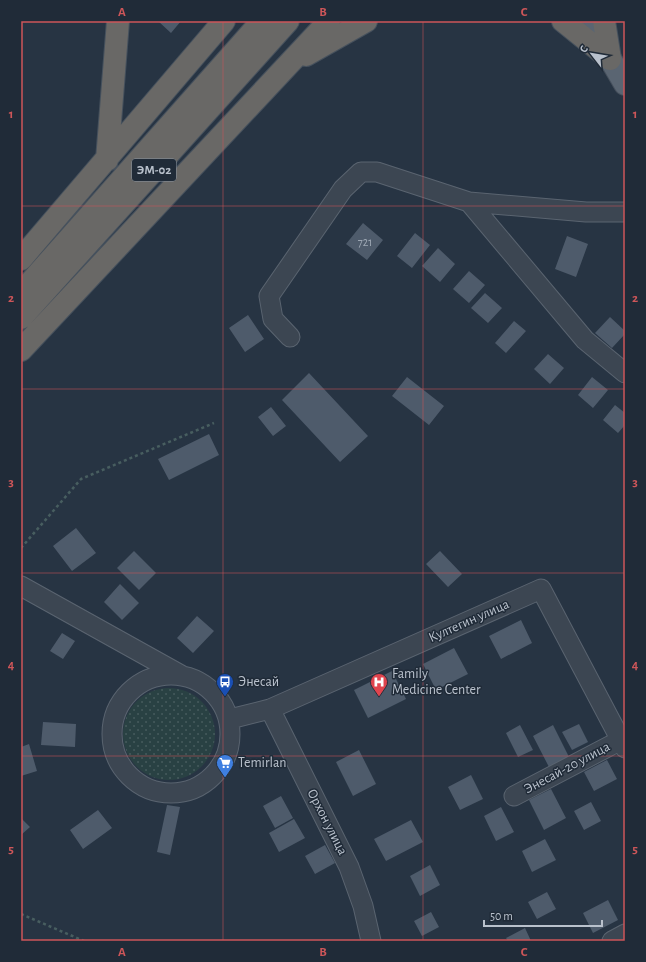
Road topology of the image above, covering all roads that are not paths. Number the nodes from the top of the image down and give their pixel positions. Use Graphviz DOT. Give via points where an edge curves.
graph roads {
  1 [pos="118,21"];
  2 [pos="224,21"];
  3 [pos="262,21"];
  4 [pos="288,21"];
  5 [pos="329,21"];
  6 [pos="366,21"];
  7 [pos="563,21"];
  8 [pos="588,21"];
  9 [pos="604,21"];
  10 [pos="610,59"];
  11 [pos="287,65"];
  12 [pos="625,84"];
  13 [pos="107,160"];
  14 [pos="469,202"];
  15 [pos="625,212"];
  16 [pos="21,259"];
  17 [pos="21,293"];
  18 [pos="21,318"];
  19 [pos="290,337"];
  20 [pos="21,350"];
  21 [pos="625,373"];
  22 [pos="21,586"];
  23 [pos="181,675"];
  24 [pos="270,708"];
  25 [pos="230,719"];
  26 [pos="623,744"];
  27 [pos="514,796"];
  28 [pos="625,934"];
  29 [pos="371,941"];
  30 [pos="612,941"];
  1 -- 13 [label="highway"];
  2 -- 13 [label="highway"];
  3 -- 17 [label="highway, ЭМ-02"];
  4 -- 18 [label="highway, ЭМ-02"];
  5 -- 11 [label="highway"];
  6 -- 11 [label="highway"];
  7 -- 10 [label="highway"];
  8 -- 10 [label="main road"];
  9 -- 10 [label="highway"];
  10 -- 12 [label="main road"];
  11 -- 20 [label="highway"];
  13 -- 16 [label="highway"];
  14 -- 15 [label="street" via="586,212"];
  14 -- 19 [label="street" via="377,172 361,172 343,189 269,296 274,319"];
  14 -- 21 [label="street" via="585,340"];
  22 -- 23 [label="street"];
  23 -- 25 [label="street" via="201,682 217,695"];
  23 -- 25 [label="street" via="159,676 143,681 133,688 120,704 111,731 112,743 119,763 129,776 146,788 158,792 178,794 204,785 222,766 232,740"];
  24 -- 25 [label="street, Култегин улица"];
  24 -- 26 [label="street, Култегин улица" via="541,588"];
  24 -- 29 [label="street, Орхон улица" via="349,867 363,906"];
  26 -- 27 [label="street, Энесай-20 улица"];
  28 -- 30 [label="street"];
}
